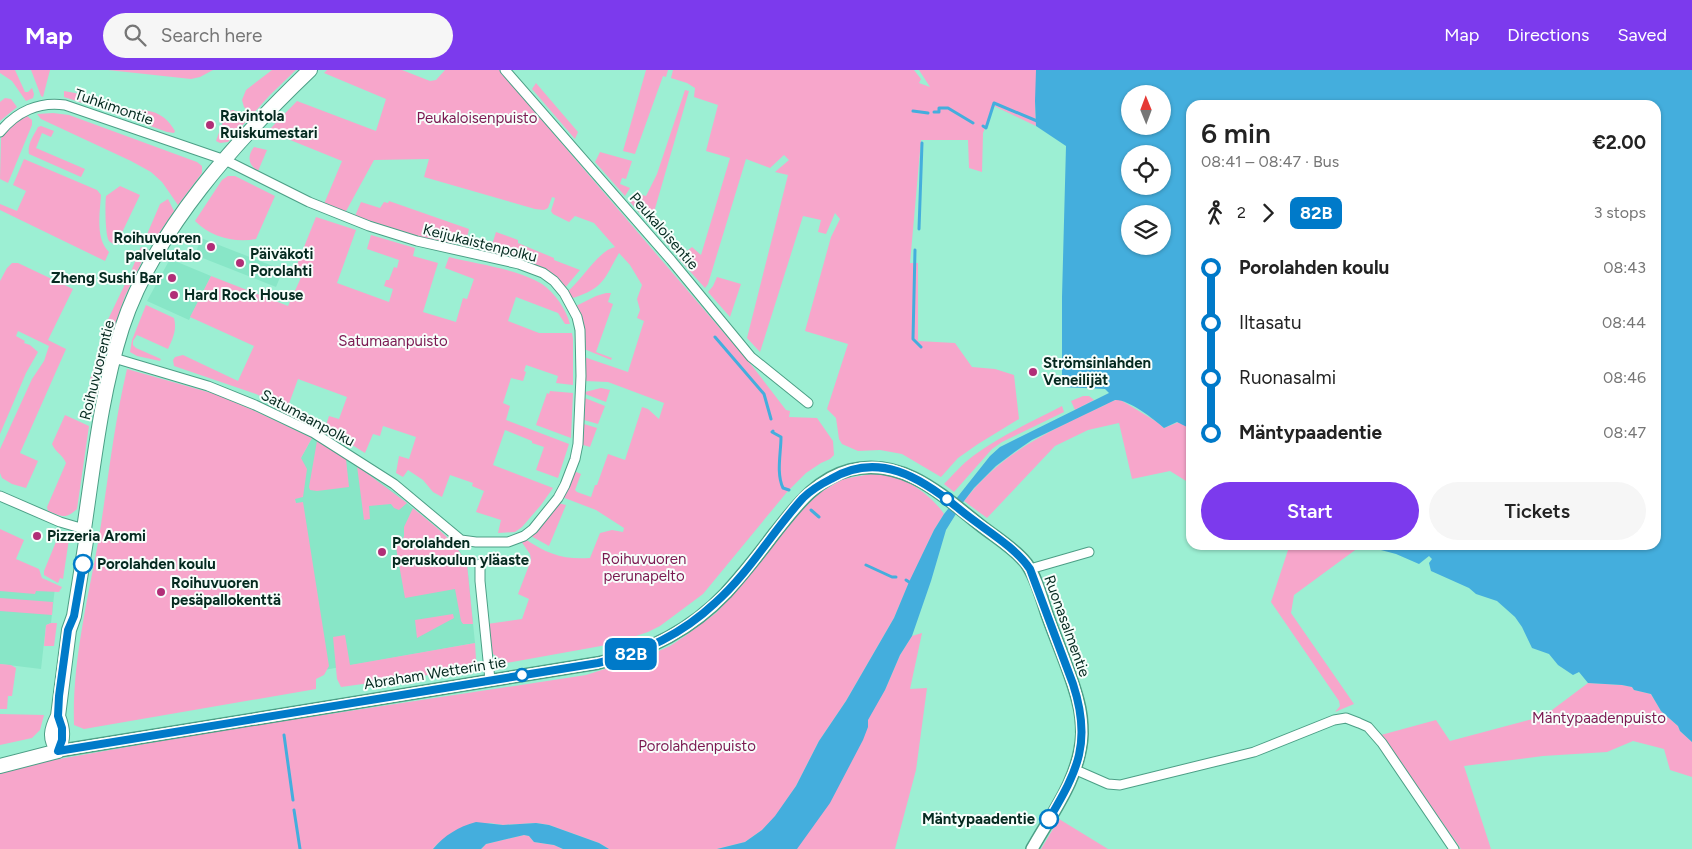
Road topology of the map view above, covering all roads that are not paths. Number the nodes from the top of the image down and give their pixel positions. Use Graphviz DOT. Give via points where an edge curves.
graph roads {
  1 [pos="310,70"];
  2 [pos="505,70"];
  3 [pos="0,132"];
  4 [pos="225,160"];
  5 [pos="114,358"];
  6 [pos="808,403"];
  7 [pos="896,470"];
  8 [pos="0,496"];
  9 [pos="84,529"];
  10 [pos="467,542"];
  11 [pos="1090,552"];
  12 [pos="480,564"];
  13 [pos="1030,569"];
  14 [pos="490,680"];
  15 [pos="58,751"];
  16 [pos="0,766"];
  17 [pos="1076,770"];
  18 [pos="1032,849"];
  19 [pos="1454,849"];
  1 -- 4 [label="main road, Roihuvuorentie" via="277,100"];
  2 -- 6 [label="street, Peukaloisentie" via="751,357"];
  3 -- 4 [label="street, Tuhkimontie" via="29,109 60,104"];
  4 -- 5 [label="main road, Roihuvuorentie" via="155,258 123,326"];
  4 -- 10 [label="street, Keijukaistenpolku" via="310,202 369,226 543,273 564,293 577,317 582,348 578,444 571,471 558,498 524,536 508,542"];
  5 -- 9 [label="main road, Roihuvuorentie"];
  5 -- 10 [label="street, Satumaanpolku" via="208,386 314,433 394,484 458,539"];
  7 -- 13 [label="street, Ruonasalmentie" via="918,479 947,499 1012,550"];
  7 -- 14 [label="street, Abraham Wetterin tie" via="871,467 851,470 812,489 716,603 665,640 617,659"];
  8 -- 9 [label="street"];
  9 -- 15 [label="main road, Roihuvuorentie" via="78,539 66,617 68,630 58,716 62,740"];
  11 -- 13 [label="street"];
  12 -- 14 [label="street"];
  13 -- 17 [label="street, Ruonasalmentie" via="1078,702 1082,732"];
  14 -- 15 [label="street, Abraham Wetterin tie"];
  15 -- 16 [label="main road, Abraham Wetterin tie"];
  17 -- 18 [label="street, Ruonasalmentie"];
  17 -- 19 [label="street" via="1108,784 1120,785 1254,752 1334,720 1351,719 1368,728 1382,743"];
}
